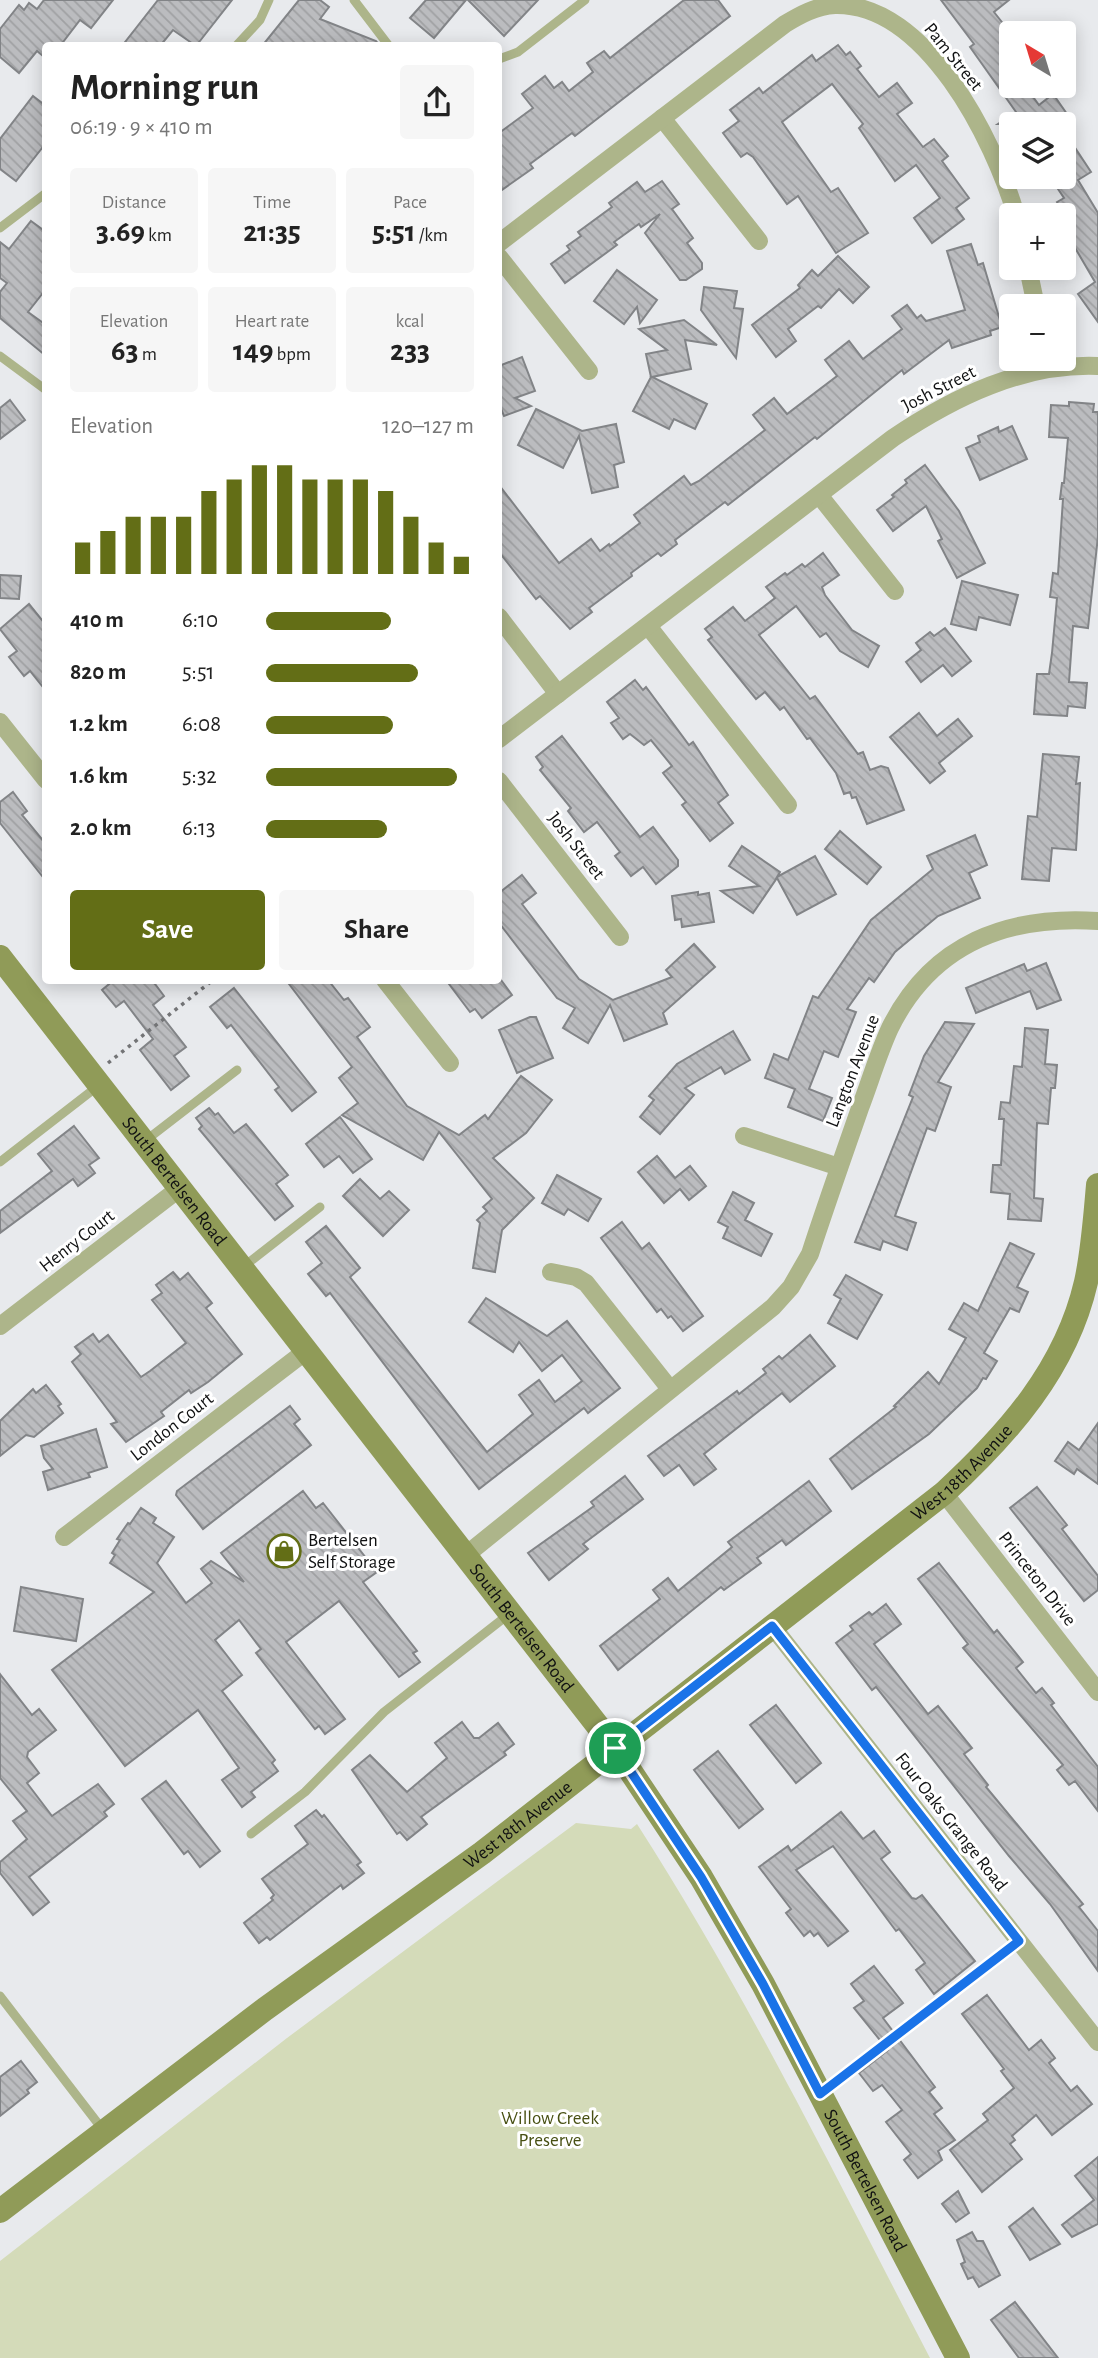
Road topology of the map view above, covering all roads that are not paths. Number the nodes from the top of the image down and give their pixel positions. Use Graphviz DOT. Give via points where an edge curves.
graph roads {
  1 [pos="269,0"];
  2 [pos="354,0"];
  3 [pos="585,0"];
  4 [pos="240,42"];
  5 [pos="386,42"];
  6 [pos="502,58"];
  7 [pos="662,118"];
  8 [pos="42,195"];
  9 [pos="1011,203"];
  10 [pos="0,228"];
  11 [pos="502,241"];
  12 [pos="759,241"];
  13 [pos="502,261"];
  14 [pos="0,356"];
  15 [pos="1076,365"];
  16 [pos="1098,366"];
  17 [pos="589,371"];
  18 [pos="1030,371"];
  19 [pos="42,387"];
  20 [pos="819,495"];
  21 [pos="895,591"];
  22 [pos="502,621"];
  23 [pos="648,626"];
  24 [pos="558,694"];
  25 [pos="0,722"];
  26 [pos="502,737"];
  27 [pos="42,775"];
  28 [pos="502,785"];
  29 [pos="788,805"];
  30 [pos="1098,921"];
  31 [pos="620,937"];
  32 [pos="0,957"];
  33 [pos="388,984"];
  34 [pos="450,1063"];
  35 [pos="237,1070"];
  36 [pos="96,1080"];
  37 [pos="744,1136"];
  38 [pos="144,1142"];
  39 [pos="0,1162"];
  40 [pos="839,1167"];
  41 [pos="1098,1185"];
  42 [pos="180,1188"];
  43 [pos="320,1207"];
  44 [pos="1096,1236"];
  45 [pos="242,1268"];
  46 [pos="551,1272"];
  47 [pos="0,1326"];
  48 [pos="306,1351"];
  49 [pos="670,1390"];
  50 [pos="944,1493"];
  51 [pos="64,1537"];
  52 [pos="466,1555"];
  53 [pos="510,1613"];
  54 [pos="772,1626"];
  55 [pos="1098,1692"];
  56 [pos="615,1748"];
  57 [pos="251,1834"];
  58 [pos="0,1996"];
  59 [pos="1098,2042"];
  60 [pos="104,2131"];
  61 [pos="0,2211"];
  62 [pos="958,2358"];
  1 -- 4 [label="lane" via="260,20"];
  2 -- 5 [label="lane"];
  3 -- 6 [label="lane" via="518,52"];
  7 -- 9 [label="street, Pam Street" via="801,15 832,5 864,9 899,26 949,80 983,134"];
  7 -- 11 [label="street, Pam Street"];
  7 -- 12 [label="street"];
  8 -- 10 [label="lane"];
  13 -- 17 [label="street"];
  14 -- 19 [label="lane"];
  15 -- 16 [label="street, Josh Street"];
  18 -- 20 [label="street, Josh Street" via="933,412"];
  20 -- 21 [label="street"];
  20 -- 23 [label="street, Josh Street"];
  22 -- 24 [label="street"];
  23 -- 24 [label="street, Josh Street"];
  23 -- 29 [label="street"];
  24 -- 26 [label="street, Josh Street"];
  25 -- 27 [label="street"];
  28 -- 31 [label="street, Josh Street"];
  30 -- 40 [label="street, Langton Avenue" via="1051,920 1008,926 968,945 934,969 918,985 891,1028"];
  32 -- 36 [label="main road, South Bertelsen Road"];
  33 -- 34 [label="street"];
  35 -- 38 [label="lane"];
  36 -- 38 [label="main road, South Bertelsen Road"];
  36 -- 39 [label="lane"];
  37 -- 40 [label="street"];
  38 -- 42 [label="main road, South Bertelsen Road"];
  40 -- 49 [label="street, Langton Avenue" via="810,1254 791,1287 773,1307"];
  41 -- 44 [label="main road, West 18th Avenue"];
  42 -- 45 [label="main road, South Bertelsen Road"];
  42 -- 47 [label="street, Henry Court"];
  43 -- 45 [label="lane"];
  44 -- 50 [label="main road, West 18th Avenue" via="1070,1331 1047,1376 990,1451"];
  45 -- 48 [label="main road, South Bertelsen Road"];
  46 -- 49 [label="street" via="586,1283"];
  48 -- 51 [label="street, London Court"];
  48 -- 52 [label="main road, South Bertelsen Road"];
  49 -- 52 [label="street, Langton Avenue"];
  50 -- 54 [label="main road, West 18th Avenue"];
  50 -- 55 [label="street, Princeton Drive"];
  52 -- 53 [label="main road, South Bertelsen Road"];
  53 -- 56 [label="main road, South Bertelsen Road"];
  53 -- 57 [label="lane" via="384,1712 305,1792"];
  54 -- 56 [label="main road, West 18th Avenue"];
  54 -- 59 [label="street, Four Oaks Grange Road"];
  56 -- 60 [label="main road, West 18th Avenue" via="482,1853"];
  56 -- 62 [label="main road, South Bertelsen Road" via="701,1877 763,1984"];
  58 -- 60 [label="lane"];
  60 -- 61 [label="main road, West 18th Avenue"];
}
